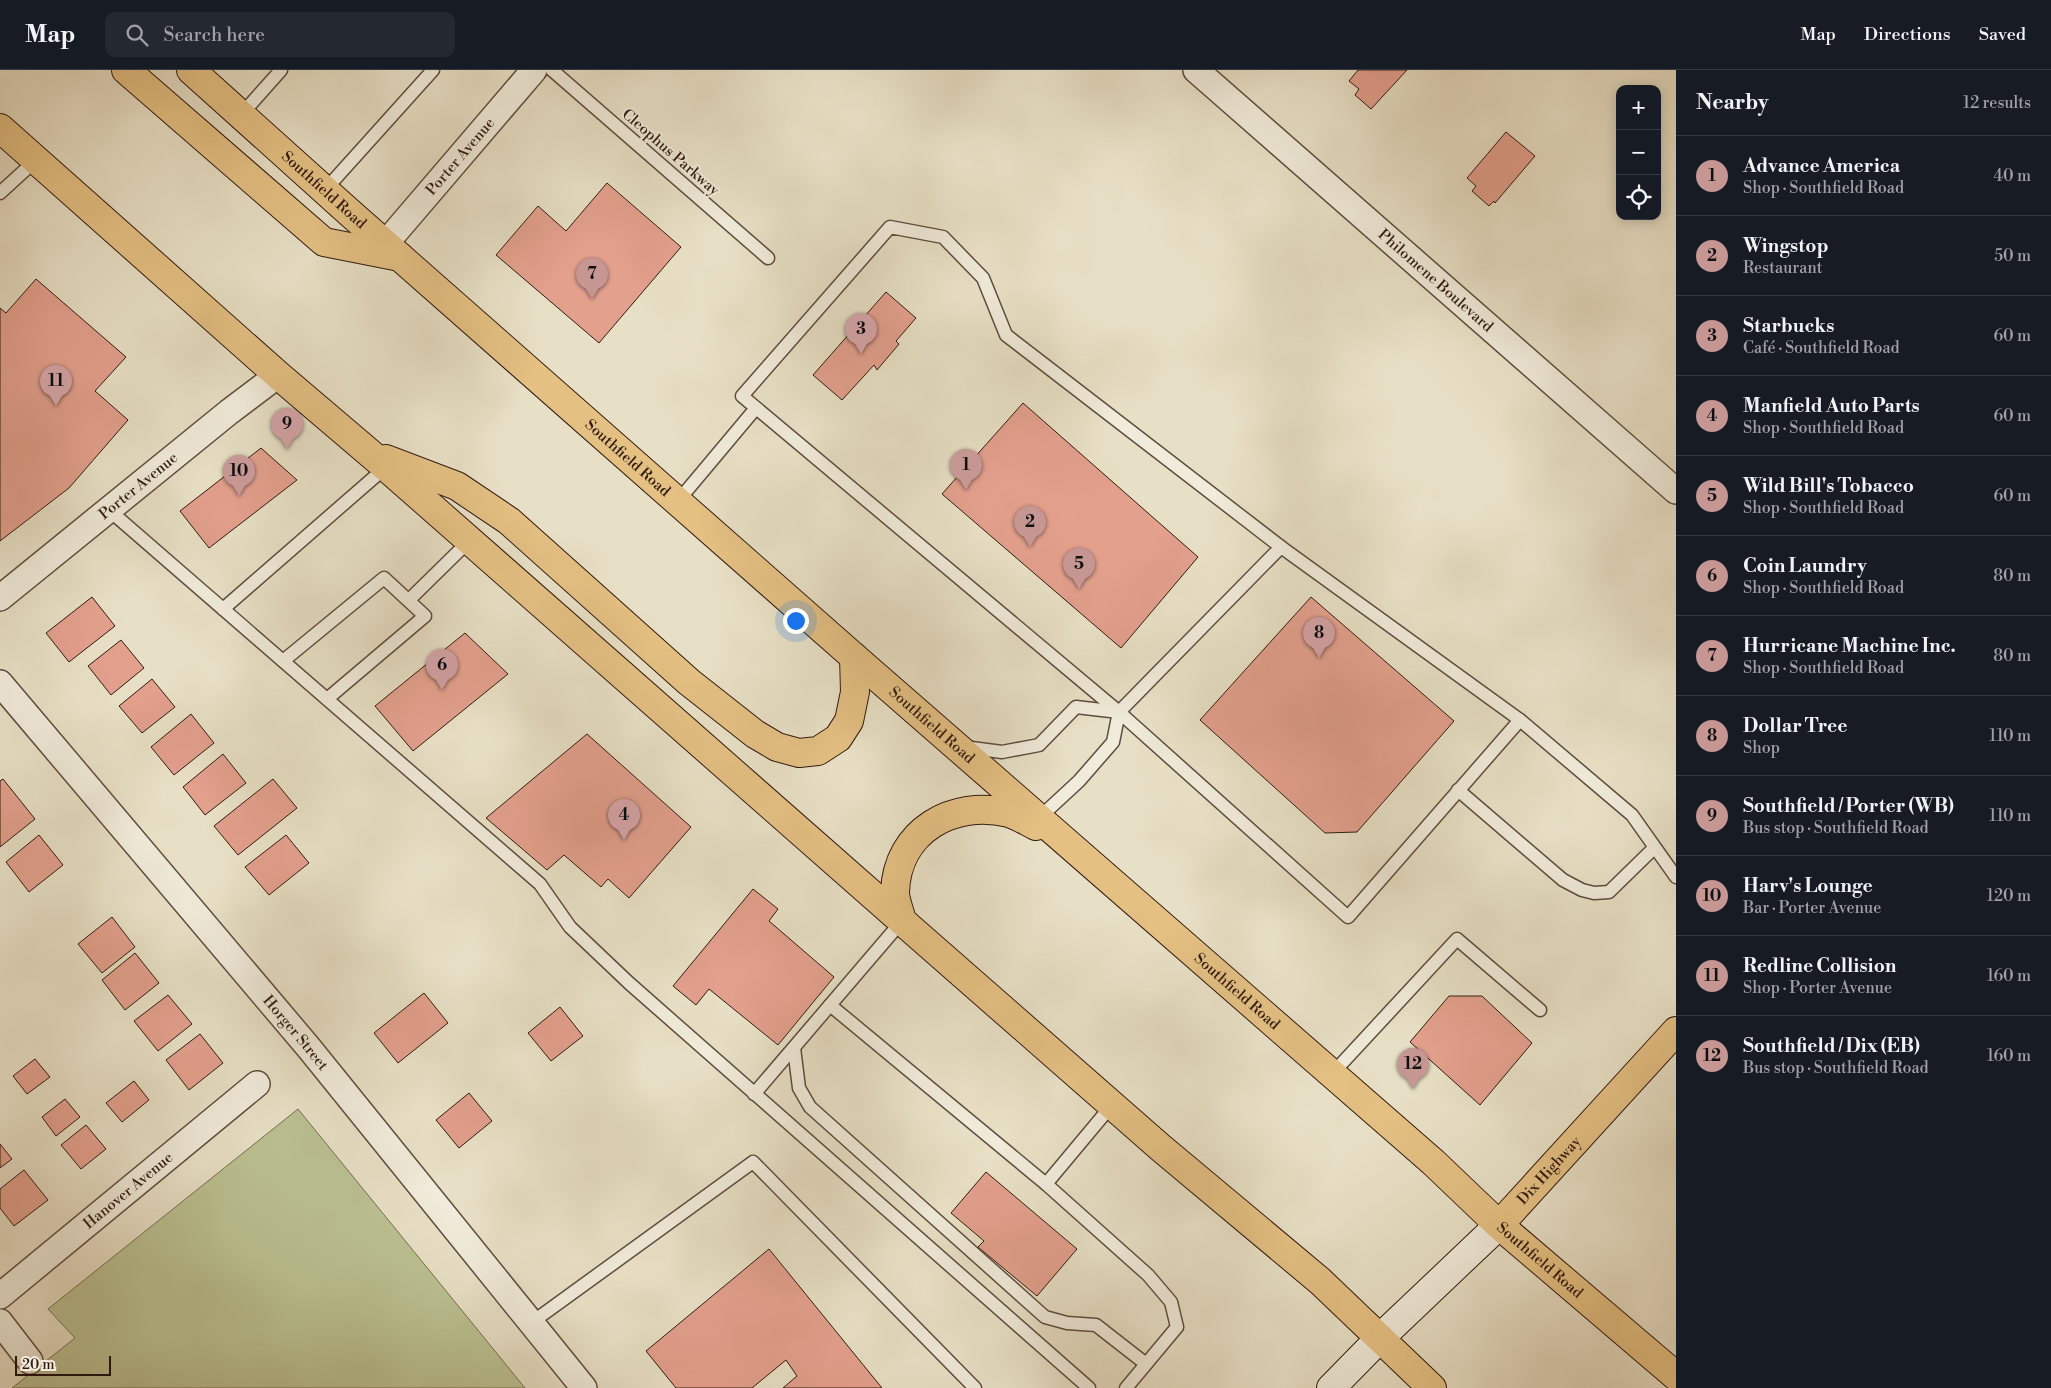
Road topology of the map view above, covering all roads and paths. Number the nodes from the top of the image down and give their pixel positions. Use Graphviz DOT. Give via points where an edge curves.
graph roads {
  1 [pos="126,70"];
  2 [pos="191,70"];
  3 [pos="281,70"];
  4 [pos="433,70"];
  5 [pos="534,70"];
  6 [pos="552,70"];
  7 [pos="1196,70"];
  8 [pos="242,115"];
  9 [pos="0,128"];
  10 [pos="36,160"];
  11 [pos="325,190"];
  12 [pos="0,193"];
  13 [pos="394,250"];
  14 [pos="768,258"];
  15 [pos="278,375"];
  16 [pos="756,408"];
  17 [pos="377,459"];
  18 [pos="1676,491"];
  19 [pos="678,501"];
  20 [pos="109,510"];
  21 [pos="469,541"];
  22 [pos="1281,547"];
  23 [pos="0,598"];
  24 [pos="409,600"];
  25 [pos="223,609"];
  26 [pos="854,657"];
  27 [pos="283,661"];
  28 [pos="0,683"];
  29 [pos="327,699"];
  30 [pos="1119,712"];
  31 [pos="1520,720"];
  32 [pos="956,746"];
  33 [pos="1458,790"];
  34 [pos="1039,818"];
  35 [pos="1064,840"];
  36 [pos="1654,848"];
  37 [pos="1676,877"];
  38 [pos="902,921"];
  39 [pos="830,1005"];
  40 [pos="1540,1010"];
  41 [pos="1676,1031"];
  42 [pos="794,1048"];
  43 [pos="1332,1074"];
  44 [pos="257,1084"];
  45 [pos="754,1094"];
  46 [pos="1112,1105"];
  47 [pos="1046,1184"];
  48 [pos="1499,1225"];
  49 [pos="0,1296"];
  50 [pos="0,1322"];
  51 [pos="531,1323"];
  52 [pos="1380,1338"];
  53 [pos="30,1361"];
  54 [pos="1146,1364"];
  55 [pos="1676,1376"];
  56 [pos="584,1388"];
  57 [pos="974,1388"];
  58 [pos="1089,1388"];
  59 [pos="1126,1388"];
  60 [pos="1331,1388"];
  61 [pos="1432,1388"];
  1 -- 13 [label="main road" via="324,242"];
  2 -- 8 [label="main road, Southfield Road"];
  3 -- 8 [label="lane"];
  4 -- 11 [label="lane"];
  5 -- 13 [label="street, Porter Avenue"];
  6 -- 14 [label="lane, Cleophus Parkway"];
  7 -- 18 [label="street, Philomene Boulevard"];
  8 -- 11 [label="main road, Southfield Road"];
  9 -- 10 [label="main road"];
  10 -- 12 [label="lane"];
  10 -- 15 [label="main road"];
  11 -- 13 [label="main road, Southfield Road"];
  13 -- 19 [label="main road, Southfield Road"];
  15 -- 17 [label="main road"];
  15 -- 20 [label="street, Porter Avenue"];
  16 -- 19 [label="lane"];
  16 -- 22 [label="lane" via="742,396 890,227 943,237 983,278 1006,335"];
  16 -- 30 [label="lane"];
  17 -- 21 [label="main road"];
  17 -- 25 [label="lane"];
  17 -- 26 [label="main road" via="457,486 509,520 690,682 755,734 777,747 799,753 818,751 838,738 848,721 855,692"];
  19 -- 26 [label="main road, Southfield Road"];
  20 -- 23 [label="street, Porter Avenue"];
  20 -- 25 [label="lane"];
  21 -- 24 [label="lane"];
  21 -- 38 [label="main road"];
  22 -- 30 [label="lane"];
  22 -- 31 [label="lane"];
  24 -- 27 [label="lane" via="384,578"];
  24 -- 29 [label="lane" via="425,616"];
  25 -- 27 [label="lane"];
  26 -- 32 [label="main road, Southfield Road"];
  27 -- 29 [label="lane"];
  28 -- 51 [label="street, Horger Street" via="309,1048"];
  29 -- 45 [label="lane" via="540,884 570,927"];
  30 -- 32 [label="lane" via="1076,707 1039,745 1002,752"];
  30 -- 33 [label="lane" via="1348,917"];
  30 -- 34 [label="lane" via="1113,742 1079,781"];
  31 -- 33 [label="lane"];
  31 -- 36 [label="lane" via="1632,815"];
  32 -- 34 [label="main road, Southfield Road"];
  33 -- 36 [label="lane" via="1563,880 1594,894 1609,892"];
  34 -- 35 [label="main road, Southfield Road"];
  35 -- 38 [label="main road" via="1010,814 989,810 952,814 925,828 905,850 895,894"];
  35 -- 43 [label="main road, Southfield Road"];
  36 -- 37 [label="lane"];
  38 -- 39 [label="lane"];
  38 -- 46 [label="main road"];
  39 -- 42 [label="lane"];
  39 -- 47 [label="lane"];
  40 -- 43 [label="lane" via="1457,939"];
  41 -- 48 [label="main road, Dix Highway"];
  42 -- 45 [label="lane"];
  42 -- 54 [label="lane" via="799,1088 810,1107 1045,1317 1067,1323 1096,1325"];
  43 -- 48 [label="main road, Southfield Road"];
  44 -- 49 [label="street, Hanover Avenue"];
  45 -- 58 [label="lane"];
  46 -- 47 [label="lane"];
  46 -- 52 [label="main road" via="1320,1281"];
  47 -- 54 [label="lane" via="1148,1275 1171,1302 1178,1327"];
  48 -- 52 [label="main road, Dix Highway"];
  48 -- 55 [label="main road, Southfield Road"];
  50 -- 53 [label="street"];
  51 -- 56 [label="street, Horger Street"];
  51 -- 57 [label="lane" via="753,1162"];
  52 -- 60 [label="main road, Dix Highway"];
  52 -- 61 [label="main road"];
  54 -- 59 [label="lane"];
}
